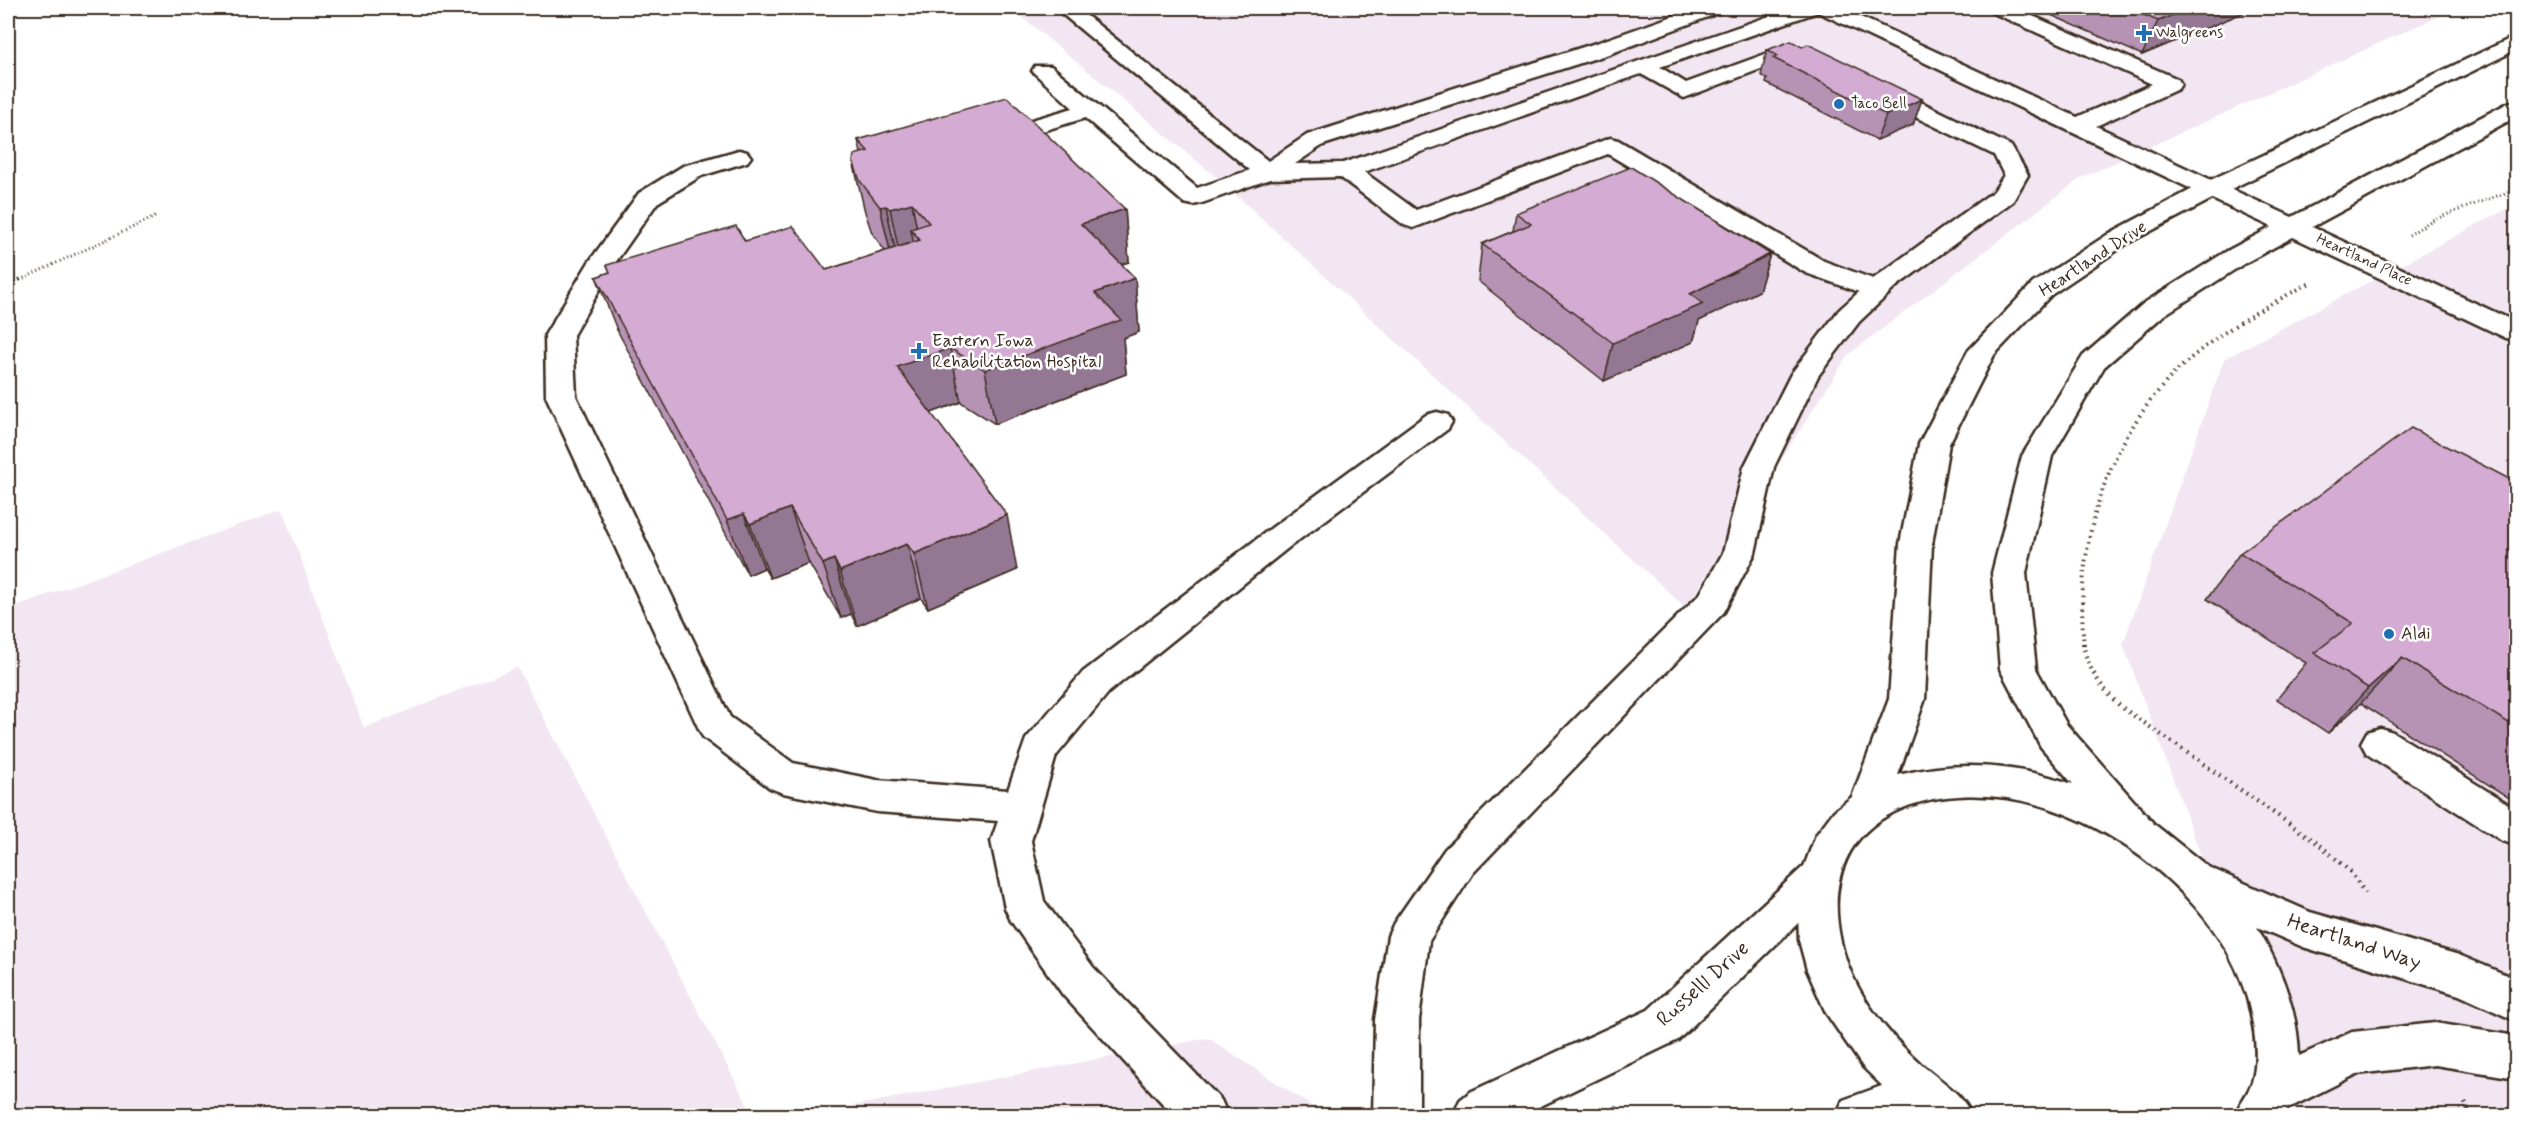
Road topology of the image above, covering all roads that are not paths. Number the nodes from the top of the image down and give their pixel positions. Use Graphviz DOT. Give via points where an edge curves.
graph roads {
  1 [pos="1065,8"];
  2 [pos="1714,8"];
  3 [pos="1811,8"];
  4 [pos="1825,8"];
  5 [pos="1998,8"];
  6 [pos="2517,42"];
  7 [pos="1604,48"];
  8 [pos="1824,63"];
  9 [pos="1642,66"];
  10 [pos="1043,71"];
  11 [pos="1855,79"];
  12 [pos="2517,108"];
  13 [pos="1089,110"];
  14 [pos="2077,126"];
  15 [pos="978,143"];
  16 [pos="739,157"];
  17 [pos="1346,170"];
  18 [pos="1266,172"];
  19 [pos="2211,189"];
  20 [pos="2292,227"];
  21 [pos="1877,290"];
  22 [pos="2517,332"];
  23 [pos="1437,422"];
  24 [pos="2380,743"];
  25 [pos="1868,804"];
  26 [pos="1022,807"];
  27 [pos="2517,829"];
  28 [pos="2140,836"];
  29 [pos="1818,878"];
  30 [pos="2192,878"];
  31 [pos="2517,1001"];
  32 [pos="2517,1057"];
  33 [pos="1935,1105"];
  34 [pos="2264,1105"];
  35 [pos="1205,1116"];
  36 [pos="1396,1116"];
  37 [pos="1476,1116"];
  38 [pos="1859,1116"];
  1 -- 18 [label="street"];
  2 -- 7 [label="street"];
  3 -- 9 [label="street"];
  4 -- 14 [label="street, Heartland Place"];
  5 -- 14 [label="street" via="2169,84"];
  6 -- 19 [label="street, Heartland Drive"];
  7 -- 9 [label="street"];
  7 -- 18 [label="street" via="1315,140"];
  8 -- 9 [label="street" via="1813,58 1771,58 1684,91"];
  9 -- 17 [label="street"];
  10 -- 13 [label="street"];
  11 -- 21 [label="street" via="2003,151 2016,175 2004,196"];
  12 -- 20 [label="street"];
  13 -- 15 [label="street"];
  13 -- 18 [label="street" via="1192,198"];
  14 -- 19 [label="street, Heartland Place"];
  16 -- 26 [label="street" via="692,171 648,198 602,262 560,335 561,396 716,727 783,777 877,796"];
  17 -- 18 [label="street"];
  17 -- 21 [label="street" via="1413,220 1610,145 1815,267"];
  19 -- 20 [label="street, Heartland Place"];
  19 -- 25 [label="street, Heartland Drive" via="2119,238 2042,289 1982,351 1934,444 1916,544 1907,699"];
  20 -- 22 [label="street, Heartland Place"];
  20 -- 28 [label="street" via="2154,309 2093,362 2037,456 2009,573 2018,669 2054,736"];
  21 -- 36 [label="street" via="1849,316 1805,374 1759,467 1739,553 1712,603 1459,861 1409,936 1396,1020"];
  23 -- 26 [label="street" via="1277,540 1096,682 1039,750"];
  24 -- 27 [label="street"];
  25 -- 28 [label="street" via="1911,785 1964,779 2010,783 2081,804"];
  25 -- 29 [label="street" via="1836,836"];
  26 -- 35 [label="street" via="1011,841 1025,908 1078,981"];
  28 -- 30 [label="street"];
  29 -- 33 [label="street" via="1817,929 1834,985 1868,1041"];
  29 -- 37 [label="street, Russelll Drive" via="1663,1024"];
  30 -- 31 [label="street, Heartland Way" via="2303,928 2459,975"];
  30 -- 34 [label="street" via="2236,928 2266,984 2278,1041"];
  32 -- 34 [label="street" via="2435,1044 2352,1053"];
  33 -- 38 [label="street"];
}
